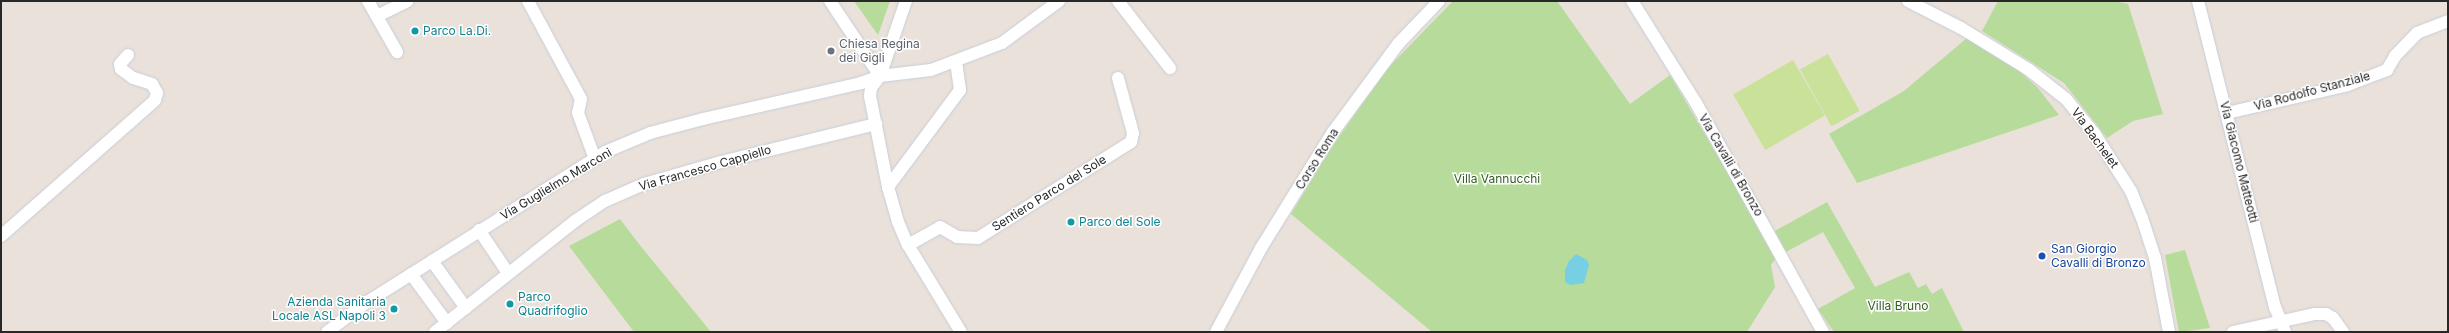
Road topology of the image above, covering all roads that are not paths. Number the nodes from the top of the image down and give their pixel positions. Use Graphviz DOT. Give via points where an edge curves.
graph roads {
  1 [pos="368,1"];
  2 [pos="408,1"];
  3 [pos="528,1"];
  4 [pos="830,1"];
  5 [pos="906,1"];
  6 [pos="1059,1"];
  7 [pos="1118,1"];
  8 [pos="1439,1"];
  9 [pos="1632,1"];
  10 [pos="1908,1"];
  11 [pos="2198,1"];
  12 [pos="377,16"];
  13 [pos="2448,21"];
  14 [pos="397,52"];
  15 [pos="128,55"];
  16 [pos="956,61"];
  17 [pos="1170,68"];
  18 [pos="880,76"];
  19 [pos="1118,78"];
  20 [pos="2227,113"];
  21 [pos="876,124"];
  22 [pos="595,159"];
  23 [pos="888,187"];
  24 [pos="479,230"];
  25 [pos="1,236"];
  26 [pos="908,245"];
  27 [pos="432,261"];
  28 [pos="508,273"];
  29 [pos="411,274"];
  30 [pos="466,308"];
  31 [pos="447,323"];
  32 [pos="2282,327"];
  33 [pos="328,332"];
  34 [pos="435,332"];
  35 [pos="962,332"];
  36 [pos="1216,332"];
  37 [pos="1823,332"];
  38 [pos="2168,332"];
  39 [pos="2232,332"];
  40 [pos="2343,332"];
  1 -- 12 [label="street"];
  2 -- 12 [label="street"];
  3 -- 22 [label="street" via="581,99 578,113"];
  4 -- 18 [label="street"];
  5 -- 18 [label="street"];
  6 -- 16 [label="street, Via Guglielmo Marconi" via="1002,42"];
  7 -- 17 [label="street"];
  8 -- 36 [label="street, Corso Roma" via="1398,44 1333,132 1262,248"];
  9 -- 37 [label="street, Via Cavalli di Bronzo" via="1696,103"];
  10 -- 38 [label="street, Via Bachelet" via="1962,28 2028,69 2066,99 2094,133 2132,192 2142,218 2155,258"];
  11 -- 20 [label="street, Via Giacomo Matteotti"];
  12 -- 14 [label="street"];
  13 -- 20 [label="street, Via Rodolfo Stanziale" via="2417,33 2395,56 2387,70 2348,85"];
  15 -- 25 [label="street" via="120,64 121,70 133,78 152,84 158,93 155,100"];
  16 -- 18 [label="street, Via Guglielmo Marconi" via="931,70"];
  16 -- 23 [label="street" via="960,90"];
  18 -- 21 [label="street" via="870,88"];
  18 -- 22 [label="street, Via Guglielmo Marconi" via="861,84 703,118 650,133"];
  19 -- 26 [label="street, Sentiero Parco del Sole" via="1133,133 1130,142 978,238 956,237 940,227"];
  20 -- 32 [label="street, Via Giacomo Matteotti"];
  21 -- 23 [label="street"];
  21 -- 28 [label="street, Via Francesco Cappiello" via="721,162 644,184 605,201"];
  22 -- 24 [label="street, Via Guglielmo Marconi"];
  23 -- 26 [label="street"];
  24 -- 27 [label="street, Via Guglielmo Marconi"];
  24 -- 28 [label="street"];
  26 -- 35 [label="street"];
  27 -- 29 [label="street, Via Guglielmo Marconi"];
  27 -- 30 [label="street"];
  28 -- 30 [label="street, Via Francesco Cappiello"];
  29 -- 31 [label="street"];
  29 -- 33 [label="street, Via Guglielmo Marconi" via="367,302"];
  30 -- 31 [label="street, Via Francesco Cappiello"];
  31 -- 34 [label="street, Via Francesco Cappiello"];
  32 -- 39 [label="street"];
  32 -- 40 [label="street" via="2326,314 2333,318"];
}
